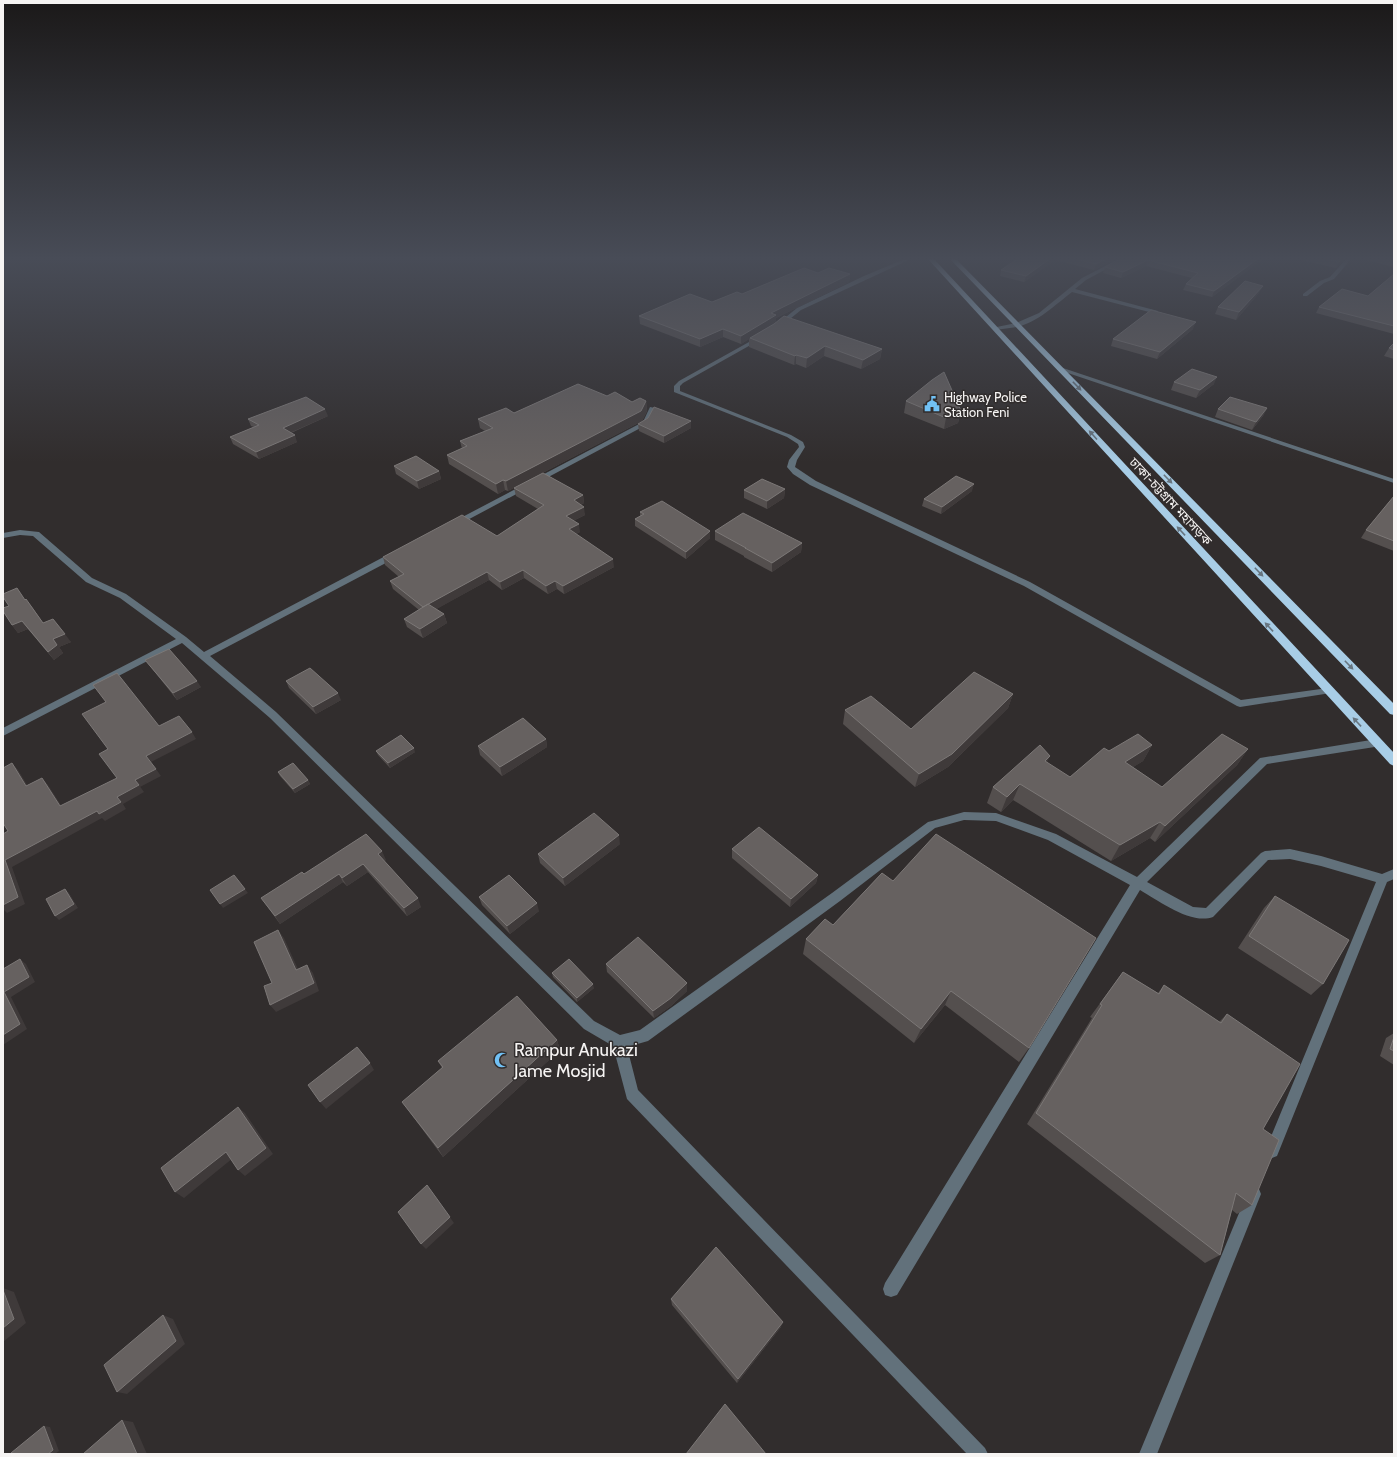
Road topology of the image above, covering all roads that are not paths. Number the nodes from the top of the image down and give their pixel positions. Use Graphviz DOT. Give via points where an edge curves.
graph roads {
  1 [pos="778,326"];
  2 [pos="1010,326"];
  3 [pos="1018,326"];
  4 [pos="996,328"];
  5 [pos="771,332"];
  6 [pos="764,336"];
  7 [pos="1061,369"];
  8 [pos="652,408"];
  9 [pos="1394,481"];
  10 [pos="449,526"];
  11 [pos="3,536"];
  12 [pos="407,549"];
  13 [pos="183,639"];
  14 [pos="204,656"];
  15 [pos="1328,691"];
  16 [pos="1394,711"];
  17 [pos="3,732"];
  18 [pos="1377,743"];
  19 [pos="1394,761"];
  20 [pos="1388,877"];
  21 [pos="1138,883"];
  22 [pos="618,1042"];
  23 [pos="1266,1167"];
  24 [pos="1260,1181"];
  25 [pos="891,1289"];
  26 [pos="979,1454"];
  27 [pos="1148,1454"];
  1 -- 5 [label="street"];
  2 -- 4 [label="street"];
  3 -- 7 [label="highway, ঢাকা-চট্টগ্রাম মহাসড়ক"];
  15 -- 4 [label="highway, ঢাকা-চট্টগ্রাম মহাসড়ক, one-way"];
  6 -- 15 [label="street" via="680,382 677,392 789,436 801,443 802,447 791,467 813,483 1027,584 1240,704"];
  7 -- 9 [label="street"];
  7 -- 16 [label="highway, ঢাকা-চট্টগ্রাম মহাসড়ক, one-way"];
  8 -- 10 [label="street" via="646,423"];
  11 -- 13 [label="street" via="12,532 36,534 89,580 123,596"];
  12 -- 14 [label="street"];
  13 -- 14 [label="street"];
  13 -- 17 [label="street"];
  14 -- 22 [label="street" via="273,715 589,1025"];
  18 -- 15 [label="highway, ঢাকা-চট্টগ্রাম মহাসড়ক, one-way"];
  18 -- 19 [label="highway, ঢাকা-চট্টগ্রাম মহাসড়ক"];
  18 -- 21 [label="street" via="1264,761"];
  20 -- 21 [label="street" via="1290,854 1265,856 1208,913 1191,912"];
  20 -- 23 [label="street"];
  21 -- 22 [label="street" via="1052,837 996,817 964,816 932,825 643,1036"];
  21 -- 25 [label="street"];
  22 -- 26 [label="street" via="632,1094"];
  24 -- 27 [label="street"];
}
